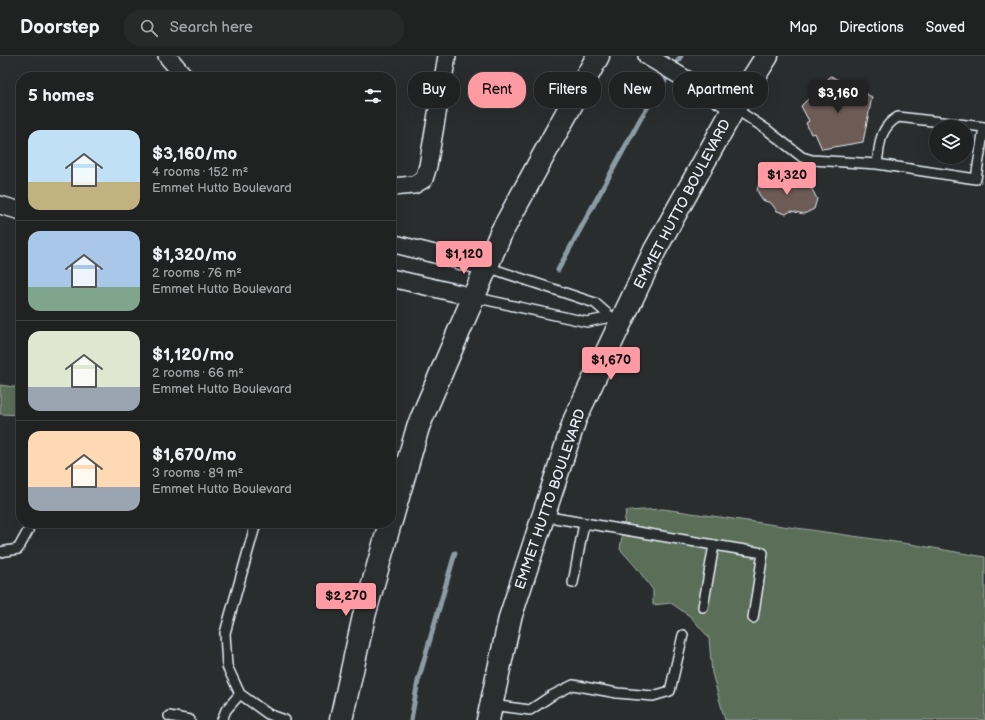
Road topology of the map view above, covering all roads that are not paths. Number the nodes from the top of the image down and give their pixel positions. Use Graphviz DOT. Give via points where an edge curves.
graph roads {
  1 [pos="167,56"];
  2 [pos="447,56"];
  3 [pos="598,56"];
  4 [pos="648,56"];
  5 [pos="767,56"];
  6 [pos="181,72"];
  7 [pos="674,72"];
  8 [pos="757,72"];
  9 [pos="734,108"];
  10 [pos="877,164"];
  11 [pos="396,187"];
  12 [pos="0,205"];
  13 [pos="16,210"];
  14 [pos="396,244"];
  15 [pos="486,267"];
  16 [pos="396,279"];
  17 [pos="473,297"];
  18 [pos="616,319"];
  19 [pos="396,501"];
  20 [pos="543,516"];
  21 [pos="584,523"];
  22 [pos="28,528"];
  23 [pos="255,528"];
  24 [pos="388,528"];
  25 [pos="714,545"];
  26 [pos="0,552"];
  27 [pos="573,583"];
  28 [pos="702,607"];
  29 [pos="753,618"];
  30 [pos="683,635"];
  31 [pos="240,694"];
  32 [pos="489,712"];
  33 [pos="169,716"];
  34 [pos="190,720"];
  35 [pos="222,720"];
  36 [pos="285,720"];
  37 [pos="341,720"];
  1 -- 6 [label="street"];
  2 -- 11 [label="street" via="424,179 414,185"];
  3 -- 15 [label="street" via="501,233"];
  4 -- 7 [label="street"];
  5 -- 8 [label="street, EMMET HUTTO BOULEVARD"];
  9 -- 10 [label="lane" via="802,157 812,160"];
  9 -- 18 [label="street, EMMET HUTTO BOULEVARD"];
  10 -- 10 [label="lane" via="976,179 984,127 898,117 886,126"];
  12 -- 13 [label="street"];
  14 -- 15 [label="street"];
  15 -- 17 [label="street"];
  15 -- 18 [label="lane" via="595,302"];
  16 -- 17 [label="street"];
  17 -- 18 [label="lane" via="587,322"];
  17 -- 19 [label="street" via="418,427"];
  18 -- 20 [label="street, EMMET HUTTO BOULEVARD" via="575,419"];
  20 -- 21 [label="lane"];
  20 -- 32 [label="street, EMMET HUTTO BOULEVARD" via="510,618"];
  21 -- 25 [label="lane"];
  21 -- 27 [label="lane"];
  22 -- 26 [label="lane" via="18,549"];
  23 -- 31 [label="lane" via="225,633 227,666"];
  24 -- 37 [label="street" via="364,616"];
  25 -- 28 [label="lane"];
  25 -- 29 [label="lane" via="763,553"];
  30 -- 32 [label="lane" via="670,691 653,696 573,685 530,710"];
  31 -- 35 [label="lane" via="226,710"];
  31 -- 36 [label="lane" via="268,714"];
  33 -- 34 [label="lane"];
}
